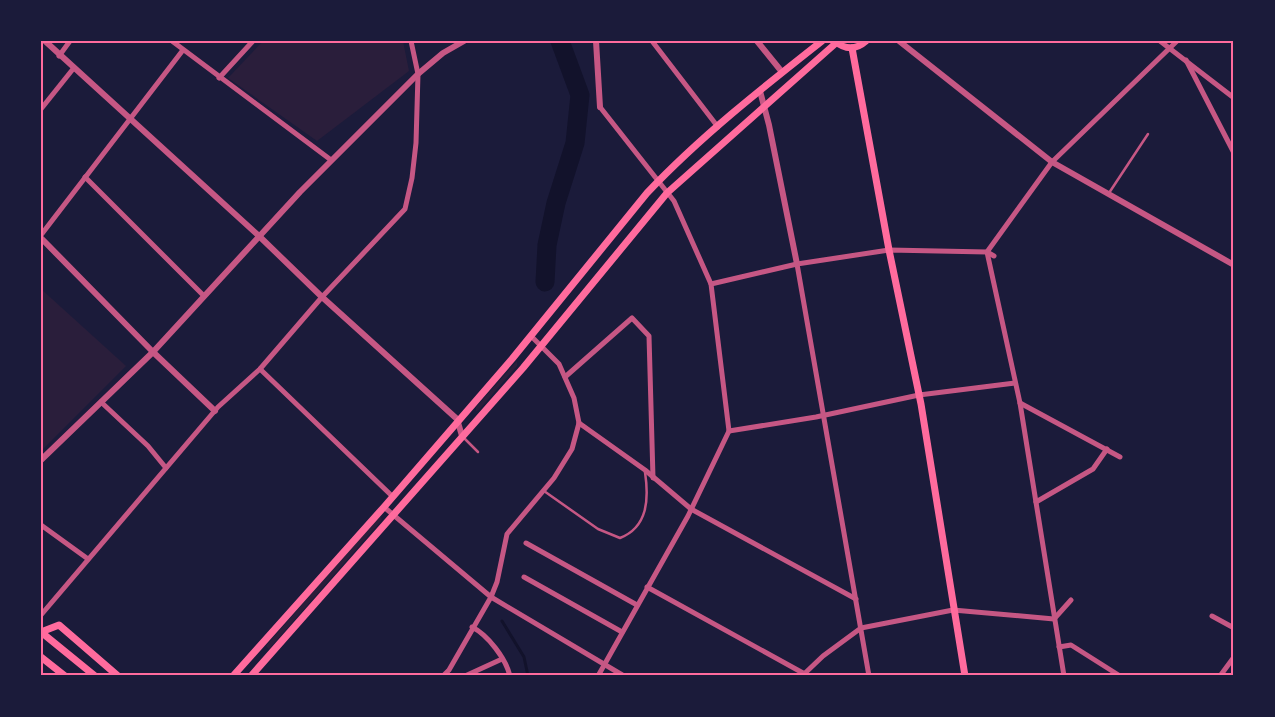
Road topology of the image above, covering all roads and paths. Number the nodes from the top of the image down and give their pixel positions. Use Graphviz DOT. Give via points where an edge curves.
graph roads {
  1 [pos="45,41"];
  2 [pos="70,41"];
  3 [pos="172,41"];
  4 [pos="253,41"];
  5 [pos="411,41"];
  6 [pos="464,41"];
  7 [pos="596,41"];
  8 [pos="652,41"];
  9 [pos="756,41"];
  10 [pos="822,41"];
  11 [pos="866,41"];
  12 [pos="899,41"];
  13 [pos="1160,41"];
  14 [pos="1177,41"];
  15 [pos="835,42"];
  16 [pos="852,48"];
  17 [pos="1170,48"];
  18 [pos="183,50"];
  19 [pos="59,56"];
  20 [pos="1186,60"];
  21 [pos="73,69"];
  22 [pos="782,72"];
  23 [pos="418,74"];
  24 [pos="218,78"];
  25 [pos="760,91"];
  26 [pos="1234,98"];
  27 [pos="764,106"];
  28 [pos="600,107"];
  29 [pos="41,109"];
  30 [pos="129,119"];
  31 [pos="718,127"];
  32 [pos="1148,134"];
  33 [pos="1234,153"];
  34 [pos="331,160"];
  35 [pos="1052,162"];
  36 [pos="84,177"];
  37 [pos="659,181"];
  38 [pos="667,193"];
  39 [pos="1108,194"];
  40 [pos="259,236"];
  41 [pos="41,237"];
  42 [pos="889,250"];
  43 [pos="987,252"];
  44 [pos="994,256"];
  45 [pos="797,264"];
  46 [pos="1234,265"];
  47 [pos="711,284"];
  48 [pos="204,296"];
  49 [pos="322,297"];
  50 [pos="530,336"];
  51 [pos="542,346"];
  52 [pos="153,352"];
  53 [pos="260,369"];
  54 [pos="565,378"];
  55 [pos="1015,383"];
  56 [pos="918,395"];
  57 [pos="101,402"];
  58 [pos="1020,403"];
  59 [pos="215,411"];
  60 [pos="825,415"];
  61 [pos="457,419"];
  62 [pos="579,423"];
  63 [pos="730,431"];
  64 [pos="462,436"];
  65 [pos="1106,449"];
  66 [pos="478,452"];
  67 [pos="1120,456"];
  68 [pos="41,460"];
  69 [pos="166,468"];
  70 [pos="645,470"];
  71 [pos="653,478"];
  72 [pos="544,491"];
  73 [pos="392,496"];
  74 [pos="1036,502"];
  75 [pos="384,507"];
  76 [pos="691,509"];
  77 [pos="394,515"];
  78 [pos="41,525"];
  79 [pos="526,543"];
  80 [pos="88,559"];
  81 [pos="524,577"];
  82 [pos="648,587"];
  83 [pos="491,597"];
  84 [pos="856,599"];
  85 [pos="1071,600"];
  86 [pos="637,605"];
  87 [pos="953,610"];
  88 [pos="41,614"];
  89 [pos="1212,616"];
  90 [pos="1054,619"];
  91 [pos="472,628"];
  92 [pos="861,628"];
  93 [pos="1234,628"];
  94 [pos="41,632"];
  95 [pos="622,632"];
  96 [pos="1059,647"];
  97 [pos="41,657"];
  98 [pos="1234,657"];
  99 [pos="502,660"];
  100 [pos="604,665"];
  101 [pos="803,674"];
  102 [pos="65,676"];
  103 [pos="95,676"];
  104 [pos="118,676"];
  105 [pos="233,676"];
  106 [pos="251,676"];
  107 [pos="443,676"];
  108 [pos="466,676"];
  109 [pos="510,676"];
  110 [pos="598,676"];
  111 [pos="624,676"];
  112 [pos="869,676"];
  113 [pos="965,676"];
  114 [pos="1064,676"];
  115 [pos="1120,676"];
  116 [pos="1220,676"];
  1 -- 19 [label="street"];
  2 -- 19 [label="street"];
  3 -- 18 [label="street"];
  4 -- 24 [label="street"];
  5 -- 23 [label="street"];
  6 -- 23 [label="street"];
  7 -- 28 [label="street"];
  8 -- 31 [label="street"];
  9 -- 22 [label="street"];
  10 -- 22 [label="main road"];
  11 -- 16 [label="main road"];
  12 -- 35 [label="street"];
  13 -- 17 [label="street"];
  14 -- 17 [label="street"];
  15 -- 16 [label="main road"];
  15 -- 27 [label="main road"];
  16 -- 42 [label="main road"];
  17 -- 20 [label="street"];
  17 -- 35 [label="street"];
  18 -- 24 [label="street"];
  18 -- 30 [label="street"];
  19 -- 21 [label="street"];
  20 -- 26 [label="street"];
  20 -- 33 [label="street"];
  21 -- 29 [label="street"];
  21 -- 30 [label="street"];
  22 -- 25 [label="main road"];
  23 -- 34 [label="street"];
  23 -- 49 [label="street" via="416,143 404,209"];
  24 -- 34 [label="street"];
  25 -- 27 [label="street"];
  25 -- 31 [label="main road"];
  27 -- 38 [label="main road"];
  27 -- 45 [label="street"];
  28 -- 37 [label="street"];
  30 -- 36 [label="street"];
  30 -- 40 [label="street"];
  31 -- 37 [label="main road"];
  32 -- 39 [label="lane"];
  34 -- 40 [label="street"];
  35 -- 39 [label="street"];
  35 -- 43 [label="street"];
  36 -- 41 [label="street"];
  36 -- 48 [label="street"];
  37 -- 38 [label="street"];
  37 -- 50 [label="main road"];
  38 -- 47 [label="street" via="674,201"];
  38 -- 51 [label="main road"];
  39 -- 46 [label="street"];
  40 -- 48 [label="street"];
  40 -- 49 [label="street"];
  41 -- 52 [label="street"];
  42 -- 43 [label="street"];
  42 -- 45 [label="street"];
  42 -- 56 [label="main road"];
  43 -- 44 [label="street"];
  43 -- 55 [label="street"];
  45 -- 47 [label="street"];
  45 -- 60 [label="street"];
  47 -- 63 [label="street"];
  48 -- 52 [label="street"];
  49 -- 53 [label="street"];
  49 -- 61 [label="street"];
  50 -- 51 [label="street"];
  50 -- 61 [label="main road"];
  51 -- 54 [label="street" via="559,364"];
  51 -- 64 [label="main road"];
  52 -- 57 [label="street"];
  52 -- 59 [label="street"];
  53 -- 59 [label="street"];
  53 -- 73 [label="street"];
  54 -- 62 [label="street" via="574,398"];
  54 -- 71 [label="street" via="632,318 649,336"];
  55 -- 56 [label="street"];
  55 -- 58 [label="street"];
  56 -- 60 [label="street"];
  56 -- 87 [label="main road"];
  57 -- 68 [label="street"];
  57 -- 69 [label="street" via="148,446"];
  58 -- 65 [label="street"];
  58 -- 74 [label="street"];
  59 -- 69 [label="street"];
  60 -- 63 [label="street"];
  60 -- 84 [label="street"];
  61 -- 64 [label="street"];
  61 -- 73 [label="main road"];
  62 -- 70 [label="street"];
  62 -- 72 [label="street" via="572,449"];
  63 -- 76 [label="street"];
  64 -- 66 [label="lane"];
  64 -- 77 [label="main road"];
  65 -- 67 [label="street"];
  65 -- 74 [label="street" via="1093,469"];
  69 -- 80 [label="street"];
  70 -- 71 [label="street"];
  70 -- 72 [label="lane" via="648,493 642,518 632,533 620,538 598,529"];
  71 -- 76 [label="street"];
  72 -- 83 [label="street" via="507,534"];
  73 -- 75 [label="main road"];
  74 -- 90 [label="street"];
  75 -- 77 [label="street"];
  75 -- 105 [label="main road"];
  76 -- 82 [label="street"];
  76 -- 84 [label="street"];
  77 -- 83 [label="street"];
  77 -- 106 [label="main road"];
  78 -- 80 [label="street"];
  79 -- 86 [label="street"];
  80 -- 88 [label="street"];
  81 -- 95 [label="street"];
  82 -- 86 [label="street"];
  82 -- 101 [label="street"];
  83 -- 91 [label="street"];
  83 -- 100 [label="street"];
  84 -- 92 [label="street"];
  85 -- 90 [label="street"];
  86 -- 95 [label="street"];
  87 -- 90 [label="street"];
  87 -- 92 [label="street"];
  87 -- 113 [label="main road"];
  89 -- 93 [label="street"];
  90 -- 96 [label="street"];
  91 -- 99 [label="street" via="482,632"];
  91 -- 107 [label="street"];
  92 -- 101 [label="street"];
  92 -- 112 [label="street"];
  94 -- 103 [label="main road"];
  94 -- 104 [label="main road" via="59,625"];
  95 -- 100 [label="street"];
  96 -- 114 [label="street"];
  96 -- 115 [label="street" via="1071,645"];
  97 -- 102 [label="main road"];
  98 -- 116 [label="street"];
  99 -- 108 [label="street"];
  99 -- 109 [label="street"];
  100 -- 110 [label="street"];
  100 -- 111 [label="street"];
}
